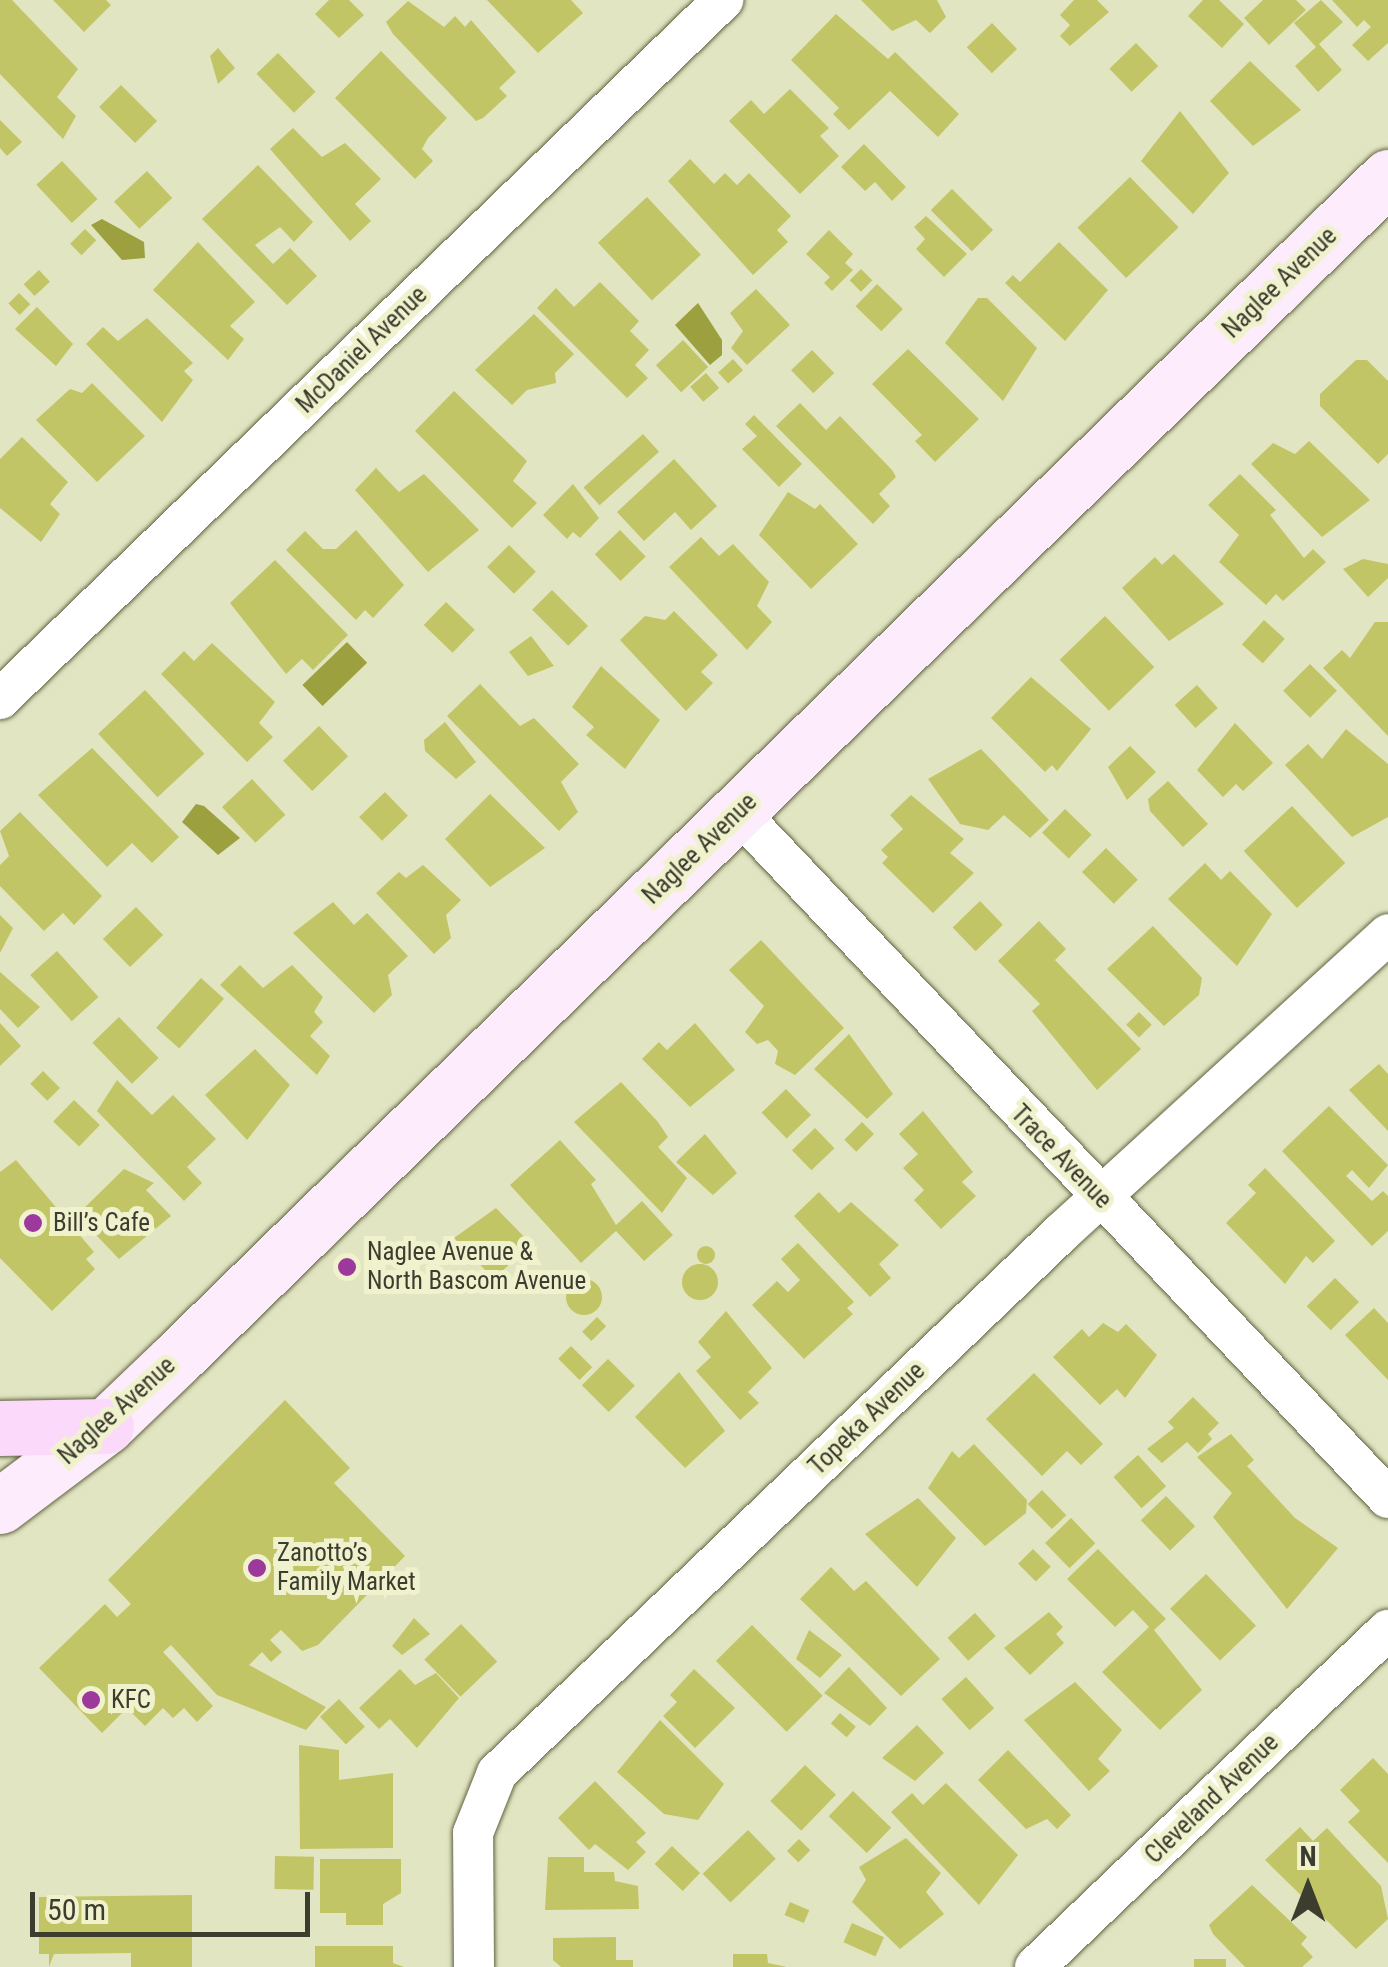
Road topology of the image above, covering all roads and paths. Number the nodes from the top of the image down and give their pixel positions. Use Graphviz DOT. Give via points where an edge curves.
graph roads {
  1 [pos="724,0"];
  2 [pos="1388,178"];
  3 [pos="0,699"];
  4 [pos="738,812"];
  5 [pos="1388,934"];
  6 [pos="1101,1199"];
  7 [pos="106,1426"];
  8 [pos="0,1428"];
  9 [pos="1388,1498"];
  10 [pos="0,1506"];
  11 [pos="1388,1630"];
  12 [pos="474,1967"];
  13 [pos="1036,1967"];
  1 -- 3 [label="street, McDaniel Avenue"];
  2 -- 4 [label="main road, Naglee Avenue"];
  4 -- 6 [label="street, Trace Avenue"];
  4 -- 7 [label="main road, Naglee Avenue"];
  5 -- 6 [label="street, Topeka Avenue"];
  6 -- 9 [label="street, Trace Avenue"];
  6 -- 12 [label="street, Topeka Avenue" via="497,1773 474,1832"];
  7 -- 8 [label="main road"];
  7 -- 10 [label="main road, Naglee Avenue"];
  11 -- 13 [label="street, Cleveland Avenue"];
}
